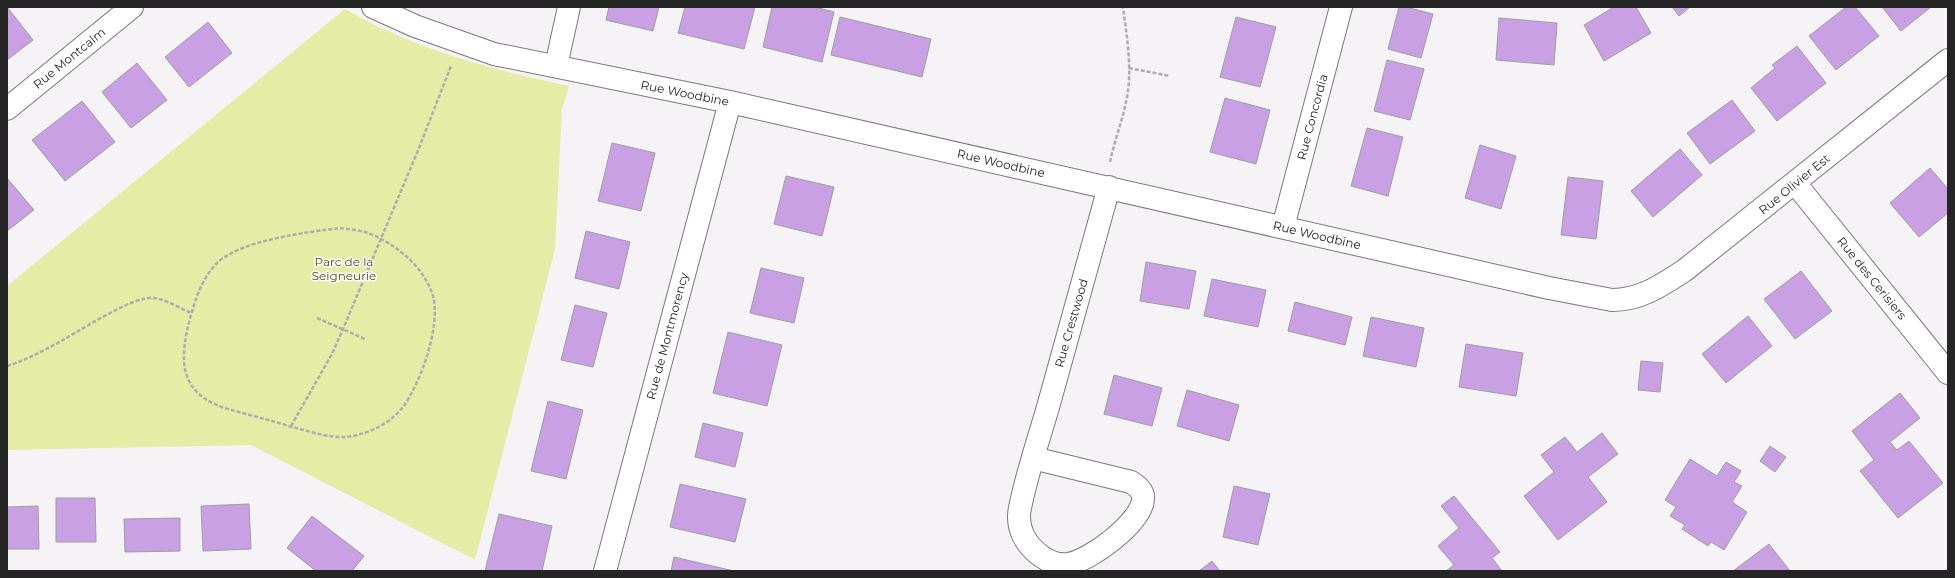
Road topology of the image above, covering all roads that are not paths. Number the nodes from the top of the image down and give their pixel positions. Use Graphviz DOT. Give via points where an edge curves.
graph roads {
  1 [pos="132,7"];
  2 [pos="373,7"];
  3 [pos="569,7"];
  4 [pos="1341,7"];
  5 [pos="1948,60"];
  6 [pos="556,66"];
  7 [pos="730,102"];
  8 [pos="7,109"];
  9 [pos="1795,183"];
  10 [pos="1109,188"];
  11 [pos="1283,227"];
  12 [pos="1634,298"];
  13 [pos="1948,373"];
  14 [pos="1033,458"];
  15 [pos="605,571"];
  1 -- 8 [label="street, Rue Montcalm"];
  2 -- 6 [label="street, Rue Woodbine" via="459,43 494,54"];
  3 -- 6 [label="street"];
  4 -- 11 [label="street, Rue Concordia"];
  5 -- 9 [label="street, Rue Olivier Est"];
  6 -- 7 [label="street, Rue Woodbine"];
  7 -- 10 [label="street, Rue Woodbine"];
  7 -- 15 [label="street, Rue de Montmorency"];
  9 -- 12 [label="street, Rue Olivier Est" via="1685,270 1646,294"];
  9 -- 13 [label="street, Rue des Cerisiers"];
  10 -- 11 [label="street, Rue Woodbine"];
  10 -- 14 [label="street, Rue Crestwood"];
  11 -- 12 [label="street, Rue Woodbine" via="1601,299"];
  14 -- 14 [label="street, Rue Crestwood" via="1020,509 1019,524 1032,548 1043,558 1055,563 1068,564 1096,552 1124,528 1140,507 1142,492 1131,482"];
}
